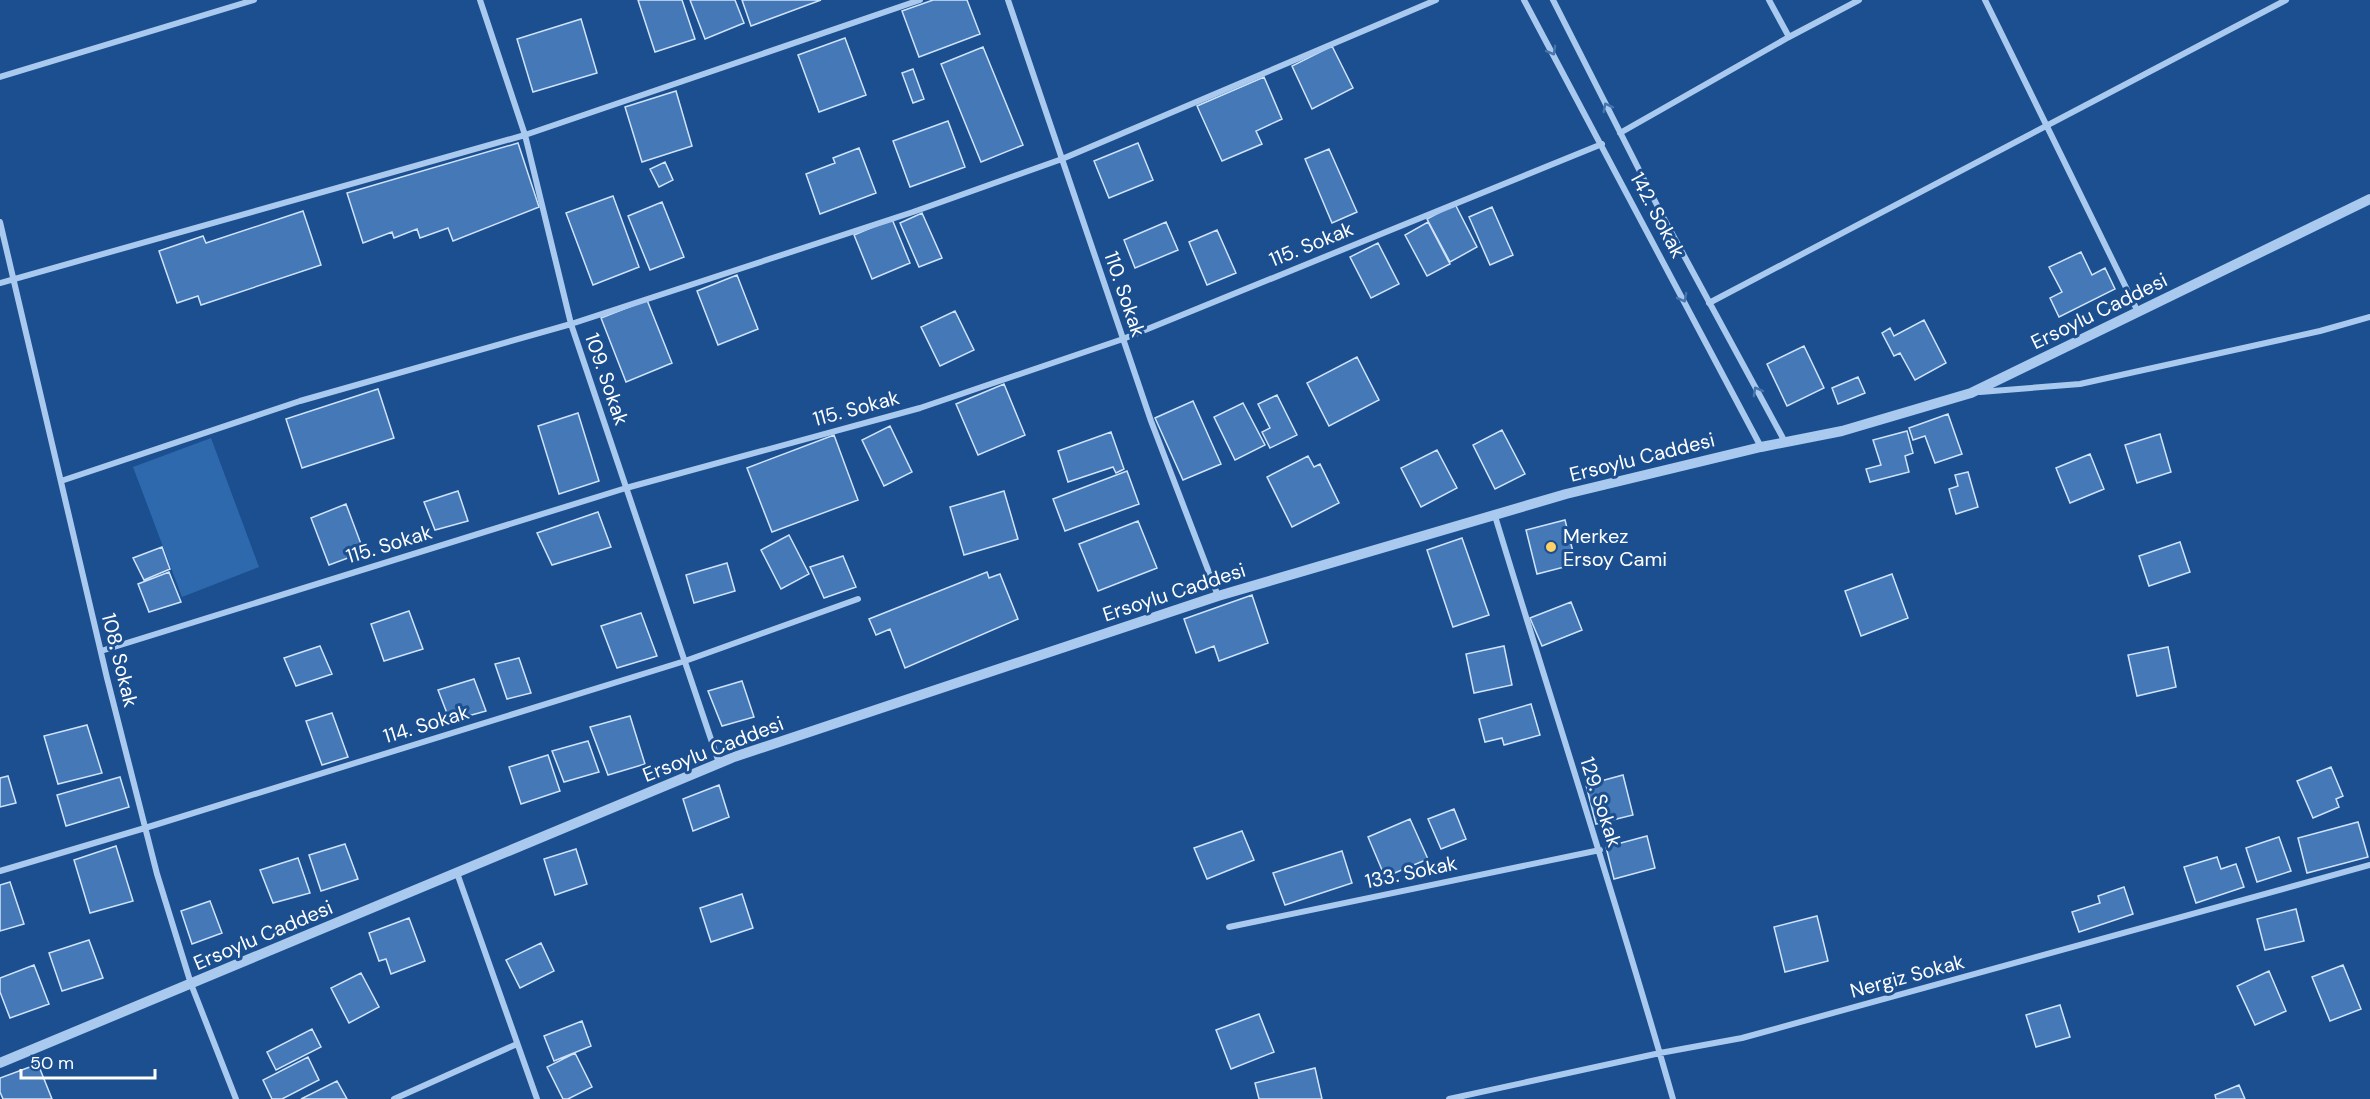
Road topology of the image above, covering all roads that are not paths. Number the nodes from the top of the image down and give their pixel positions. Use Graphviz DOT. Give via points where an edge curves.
graph roads {
  1 [pos="254,0"];
  2 [pos="480,0"];
  3 [pos="920,0"];
  4 [pos="1008,0"];
  5 [pos="1436,0"];
  6 [pos="1524,0"];
  7 [pos="1553,0"];
  8 [pos="1769,0"];
  9 [pos="1859,0"];
  10 [pos="1985,0"];
  11 [pos="2286,0"];
  12 [pos="1789,37"];
  13 [pos="0,77"];
  14 [pos="2047,125"];
  15 [pos="1620,133"];
  16 [pos="525,135"];
  17 [pos="1602,144"];
  18 [pos="1062,159"];
  19 [pos="2370,199"];
  20 [pos="0,222"];
  21 [pos="14,279"];
  22 [pos="0,283"];
  23 [pos="1709,303"];
  24 [pos="2138,312"];
  25 [pos="2370,317"];
  26 [pos="571,324"];
  27 [pos="1123,339"];
  28 [pos="1971,393"];
  29 [pos="1785,442"];
  30 [pos="1761,447"];
  31 [pos="61,481"];
  32 [pos="627,488"];
  33 [pos="1495,516"];
  34 [pos="1218,596"];
  35 [pos="858,599"];
  36 [pos="101,651"];
  37 [pos="685,662"];
  38 [pos="720,763"];
  39 [pos="146,828"];
  40 [pos="1600,850"];
  41 [pos="2370,865"];
  42 [pos="0,871"];
  43 [pos="457,873"];
  44 [pos="1229,927"];
  45 [pos="191,984"];
  46 [pos="518,1044"];
  47 [pos="1660,1053"];
  48 [pos="0,1063"];
  49 [pos="236,1099"];
  50 [pos="394,1099"];
  51 [pos="537,1099"];
  52 [pos="1449,1099"];
  53 [pos="1673,1099"];
  1 -- 13 [label="street"];
  2 -- 16 [label="street, 109. Sokak"];
  3 -- 16 [label="street"];
  4 -- 18 [label="street, 110. Sokak"];
  5 -- 18 [label="street"];
  6 -- 17 [label="street, 142. Sokak, one-way"];
  15 -- 7 [label="street, one-way"];
  8 -- 12 [label="street"];
  9 -- 12 [label="street"];
  10 -- 14 [label="street"];
  11 -- 14 [label="street"];
  12 -- 15 [label="street"];
  14 -- 23 [label="street"];
  14 -- 24 [label="street"];
  15 -- 23 [label="street"];
  16 -- 21 [label="street"];
  16 -- 26 [label="street, 109. Sokak"];
  17 -- 27 [label="street, 115. Sokak"];
  17 -- 30 [label="street, 142. Sokak, one-way"];
  18 -- 26 [label="street"];
  18 -- 27 [label="street, 110. Sokak"];
  19 -- 24 [label="street, Ersoylu Caddesi"];
  20 -- 21 [label="street, 108. Sokak"];
  21 -- 22 [label="street"];
  21 -- 31 [label="street, 108. Sokak"];
  29 -- 23 [label="street, one-way"];
  24 -- 28 [label="street, Ersoylu Caddesi"];
  25 -- 28 [label="street" via="2080,384"];
  26 -- 31 [label="street" via="300,401"];
  26 -- 32 [label="street, 109. Sokak"];
  27 -- 32 [label="street, 115. Sokak" via="920,408"];
  27 -- 34 [label="street, 110. Sokak"];
  28 -- 29 [label="street, Ersoylu Caddesi"];
  29 -- 30 [label="street, Ersoylu Caddesi"];
  30 -- 33 [label="street, Ersoylu Caddesi" via="1566,494"];
  31 -- 36 [label="street, 108. Sokak"];
  32 -- 36 [label="street, 115. Sokak"];
  32 -- 37 [label="street, 109. Sokak"];
  33 -- 34 [label="street, Ersoylu Caddesi"];
  33 -- 40 [label="street, 129. Sokak"];
  34 -- 38 [label="street, Ersoylu Caddesi"];
  35 -- 37 [label="street, 114. Sokak"];
  36 -- 39 [label="street, 108. Sokak"];
  37 -- 38 [label="street, 109. Sokak"];
  37 -- 39 [label="street, 114. Sokak"];
  38 -- 43 [label="street, Ersoylu Caddesi"];
  39 -- 42 [label="street, 114. Sokak"];
  39 -- 45 [label="street, 108. Sokak"];
  40 -- 44 [label="street, 133. Sokak"];
  40 -- 47 [label="street, 129. Sokak"];
  41 -- 47 [label="street, Nergiz Sokak" via="1742,1038"];
  43 -- 45 [label="street, Ersoylu Caddesi"];
  43 -- 46 [label="street"];
  45 -- 48 [label="street, Ersoylu Caddesi"];
  45 -- 49 [label="street, 108. Sokak"];
  46 -- 50 [label="street"];
  46 -- 51 [label="street"];
  47 -- 52 [label="street, Nergiz Sokak"];
  47 -- 53 [label="street, 129. Sokak"];
}
